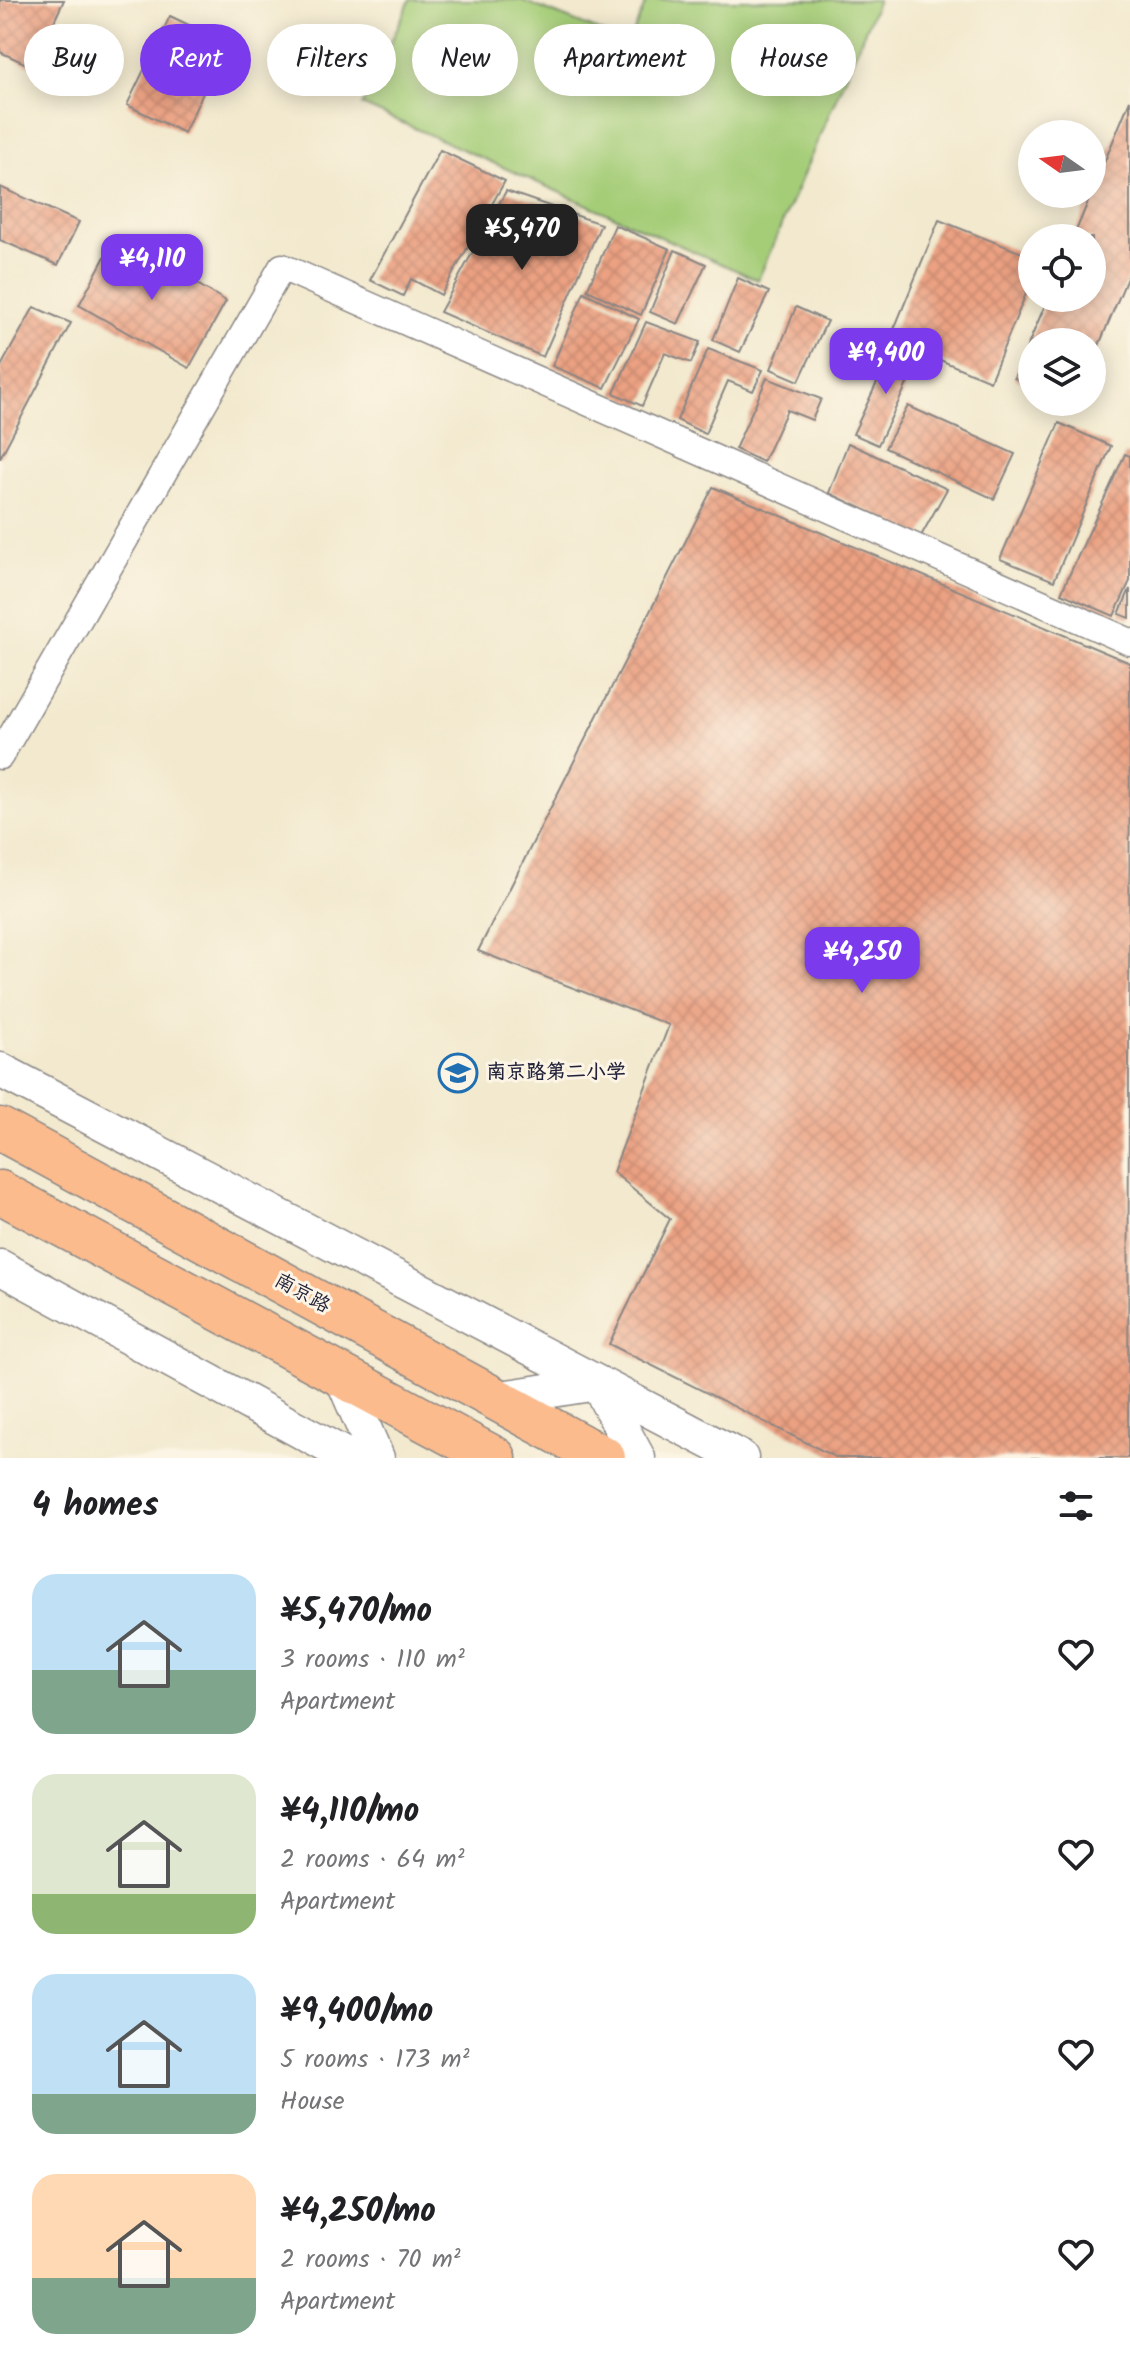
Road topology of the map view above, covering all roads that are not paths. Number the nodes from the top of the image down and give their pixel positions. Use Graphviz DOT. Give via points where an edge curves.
graph roads {
  1 [pos="1130,642"];
  2 [pos="0,756"];
  3 [pos="0,1070"];
  4 [pos="0,1129"];
  5 [pos="0,1192"];
  6 [pos="0,1267"];
  7 [pos="341,1375"];
  8 [pos="597,1383"];
  9 [pos="495,1399"];
  10 [pos="350,1458"];
  11 [pos="377,1458"];
  12 [pos="495,1458"];
  13 [pos="604,1458"];
  14 [pos="638,1458"];
  15 [pos="741,1458"];
  1 -- 2 [label="street" via="282,267"];
  3 -- 8 [label="street"];
  4 -- 9 [label="main road, 南京路"];
  5 -- 7 [label="main road"];
  6 -- 10 [label="street"];
  7 -- 11 [label="street"];
  7 -- 12 [label="main road"];
  8 -- 9 [label="street"];
  8 -- 14 [label="street"];
  8 -- 15 [label="street"];
  9 -- 13 [label="main road, 南京路"];
}
